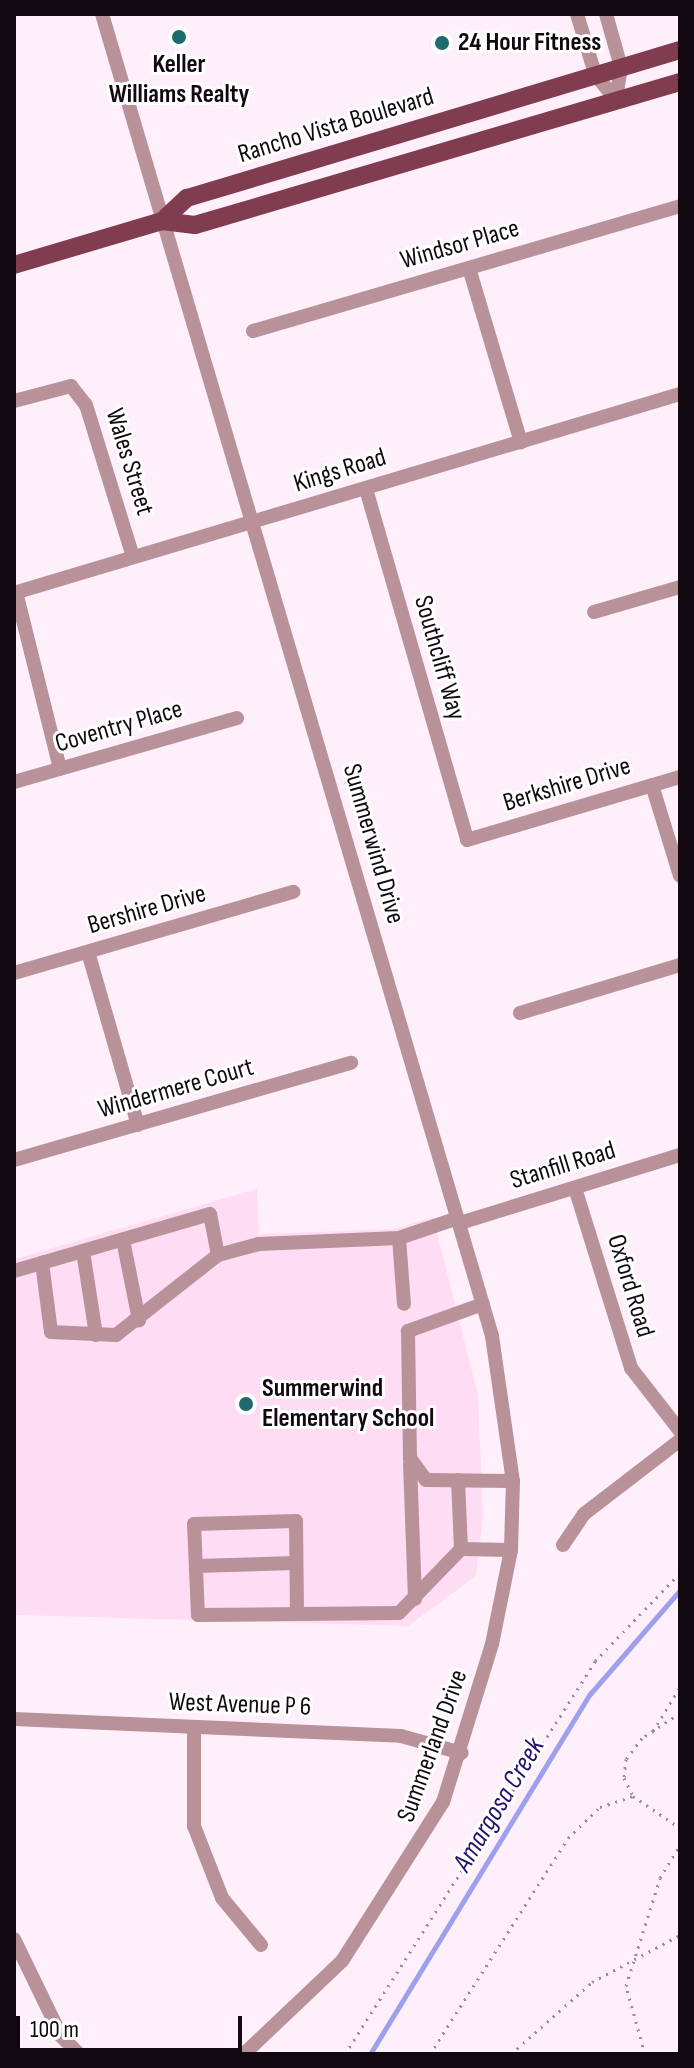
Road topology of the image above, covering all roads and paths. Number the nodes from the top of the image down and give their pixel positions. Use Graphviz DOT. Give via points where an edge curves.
graph roads {
  1 [pos="102,14"];
  2 [pos="577,14"];
  3 [pos="606,14"];
  4 [pos="680,50"];
  5 [pos="621,67"];
  6 [pos="595,74"];
  7 [pos="680,82"];
  8 [pos="616,100"];
  9 [pos="680,206"];
  10 [pos="162,221"];
  11 [pos="14,265"];
  12 [pos="469,268"];
  13 [pos="253,331"];
  14 [pos="680,394"];
  15 [pos="14,401"];
  16 [pos="521,442"];
  17 [pos="366,489"];
  18 [pos="253,523"];
  19 [pos="133,557"];
  20 [pos="680,587"];
  21 [pos="15,593"];
  22 [pos="594,612"];
  23 [pos="237,718"];
  24 [pos="60,769"];
  25 [pos="680,777"];
  26 [pos="14,782"];
  27 [pos="652,785"];
  28 [pos="467,840"];
  29 [pos="680,876"];
  30 [pos="293,892"];
  31 [pos="88,952"];
  32 [pos="680,965"];
  33 [pos="14,973"];
  34 [pos="520,1013"];
  35 [pos="351,1063"];
  36 [pos="138,1125"];
  37 [pos="680,1155"];
  38 [pos="14,1160"];
  39 [pos="575,1188"];
  40 [pos="459,1220"];
  41 [pos="399,1238"];
  42 [pos="123,1240"];
  43 [pos="83,1251"];
  44 [pos="218,1255"];
  45 [pos="42,1263"];
  46 [pos="14,1271"];
  47 [pos="404,1304"];
  48 [pos="483,1304"];
  49 [pos="139,1320"];
  50 [pos="96,1335"];
  51 [pos="680,1431"];
  52 [pos="680,1440"];
  53 [pos="410,1458"];
  54 [pos="458,1480"];
  55 [pos="514,1484"];
  56 [pos="563,1545"];
  57 [pos="461,1549"];
  58 [pos="511,1550"];
  59 [pos="296,1563"];
  60 [pos="196,1566"];
  61 [pos="680,1573"];
  62 [pos="415,1599"];
  63 [pos="297,1614"];
  64 [pos="680,1687"];
  65 [pos="680,1713"];
  66 [pos="14,1719"];
  67 [pos="194,1727"];
  68 [pos="652,1731"];
  69 [pos="462,1753"];
  70 [pos="633,1796"];
  71 [pos="680,1828"];
  72 [pos="680,1845"];
  73 [pos="680,1935"];
  74 [pos="14,1939"];
  75 [pos="261,1945"];
  76 [pos="637,1953"];
  77 [pos="79,2054"];
  78 [pos="244,2054"];
  79 [pos="345,2054"];
  80 [pos="430,2054"];
  81 [pos="511,2054"];
  82 [pos="645,2054"];
  1 -- 10 [label="street, Summerwind Drive"];
  2 -- 6 [label="street"];
  3 -- 5 [label="street"];
  4 -- 5 [label="main road, Rancho Vista Boulevard"];
  5 -- 6 [label="main road, Rancho Vista Boulevard"];
  5 -- 8 [label="street"];
  6 -- 8 [label="street"];
  6 -- 10 [label="main road, Rancho Vista Boulevard" via="187,198"];
  7 -- 8 [label="main road"];
  8 -- 10 [label="main road" via="195,225"];
  9 -- 12 [label="street, Windsor Place"];
  10 -- 11 [label="main road, Rancho Vista Boulevard"];
  10 -- 18 [label="street, Summerwind Drive"];
  12 -- 13 [label="street, Windsor Place"];
  12 -- 16 [label="street"];
  14 -- 16 [label="street, Kings Road"];
  15 -- 19 [label="street, Wales Street" via="71,386 86,405"];
  16 -- 17 [label="street, Kings Road"];
  17 -- 18 [label="street, Kings Road"];
  17 -- 28 [label="street, Southcliff Way"];
  18 -- 19 [label="street, Kings Road"];
  18 -- 40 [label="street, Summerwind Drive"];
  19 -- 21 [label="street, Kings Road"];
  20 -- 22 [label="street"];
  21 -- 24 [label="street"];
  23 -- 24 [label="street, Coventry Place"];
  24 -- 26 [label="street, Coventry Place"];
  25 -- 27 [label="street, Berkshire Drive"];
  27 -- 28 [label="street, Berkshire Drive"];
  27 -- 29 [label="street"];
  30 -- 31 [label="street, Bershire Drive"];
  31 -- 33 [label="street, Bershire Drive"];
  31 -- 36 [label="street"];
  32 -- 34 [label="street"];
  35 -- 36 [label="street, Windermere Court"];
  36 -- 38 [label="street, Windermere Court"];
  37 -- 39 [label="street, Stanfill Road"];
  39 -- 40 [label="street, Stanfill Road"];
  39 -- 51 [label="street, Oxford Road" via="631,1368"];
  40 -- 41 [label="street, Stanfill Road"];
  40 -- 48 [label="street, Summerwind Drive"];
  41 -- 44 [label="street, Stanfill Road" via="259,1244"];
  41 -- 47 [label="street"];
  42 -- 43 [label="street"];
  42 -- 44 [label="street" via="210,1214"];
  42 -- 49 [label="street"];
  43 -- 45 [label="street"];
  43 -- 50 [label="street"];
  44 -- 49 [label="street, Stanfill Road" via="165,1290"];
  45 -- 46 [label="street"];
  45 -- 50 [label="street" via="51,1332"];
  48 -- 53 [label="street" via="408,1331"];
  48 -- 55 [label="street, Summerwind Drive"];
  49 -- 50 [label="street" via="116,1335"];
  52 -- 56 [label="street" via="584,1514"];
  53 -- 54 [label="street" via="426,1480"];
  53 -- 62 [label="street"];
  54 -- 55 [label="street"];
  54 -- 57 [label="street"];
  55 -- 58 [label="street, Summerland Drive"];
  57 -- 58 [label="street"];
  57 -- 62 [label="street"];
  58 -- 69 [label="street, Summerland Drive"];
  59 -- 60 [label="street"];
  59 -- 60 [label="street" via="296,1521 194,1524"];
  59 -- 63 [label="street"];
  60 -- 63 [label="street" via="198,1615"];
  61 -- 79 [label="path" via="595,1661"];
  62 -- 63 [label="street" via="399,1613"];
  64 -- 68 [label="path"];
  65 -- 68 [label="path"];
  66 -- 67 [label="street, West Avenue P 6"];
  67 -- 69 [label="street, West Avenue P 6" via="401,1736"];
  67 -- 75 [label="street" via="194,1826 222,1898"];
  68 -- 70 [label="path" via="626,1759"];
  69 -- 78 [label="street, Summerland Drive" via="420,1848 342,1961"];
  70 -- 71 [label="path"];
  70 -- 80 [label="path" via="600,1807 568,1838"];
  72 -- 76 [label="path" via="660,1878"];
  73 -- 76 [label="path"];
  74 -- 77 [label="street" via="61,2036"];
  76 -- 81 [label="path"];
  76 -- 82 [label="path" via="626,2001"];
}
